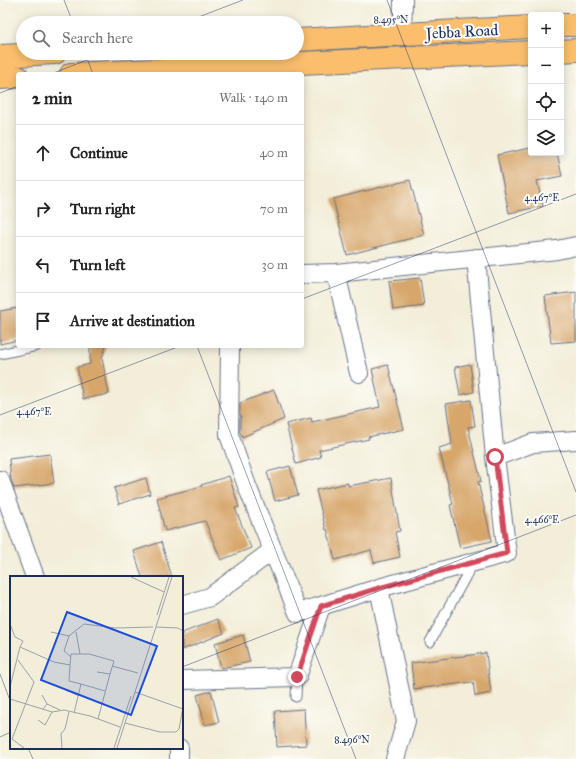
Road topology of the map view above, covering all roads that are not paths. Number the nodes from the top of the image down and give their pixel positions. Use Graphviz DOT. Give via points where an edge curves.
graph roads {
  1 [pos="403,0"];
  2 [pos="564,25"];
  3 [pos="576,25"];
  4 [pos="528,27"];
  5 [pos="402,34"];
  6 [pos="304,40"];
  7 [pos="576,50"];
  8 [pos="564,51"];
  9 [pos="528,52"];
  10 [pos="16,55"];
  11 [pos="0,56"];
  12 [pos="247,70"];
  13 [pos="159,72"];
  14 [pos="16,77"];
  15 [pos="0,78"];
  16 [pos="576,246"];
  17 [pos="476,258"];
  18 [pos="336,273"];
  19 [pos="304,274"];
  20 [pos="28,348"];
  21 [pos="230,348"];
  22 [pos="0,354"];
  23 [pos="359,373"];
  24 [pos="576,440"];
  25 [pos="495,457"];
  26 [pos="0,480"];
  27 [pos="273,550"];
  28 [pos="474,562"];
  29 [pos="35,576"];
  30 [pos="379,588"];
  31 [pos="183,605"];
  32 [pos="321,606"];
  33 [pos="430,642"];
  34 [pos="297,677"];
  35 [pos="183,680"];
  36 [pos="296,697"];
  37 [pos="178,749"];
  38 [pos="179,759"];
  39 [pos="395,759"];
  1 -- 5 [label="street"];
  2 -- 3 [label="highway"];
  4 -- 5 [label="highway, Jebba Road"];
  5 -- 6 [label="highway, Jebba Road"];
  7 -- 8 [label="highway"];
  9 -- 12 [label="highway"];
  10 -- 11 [label="highway"];
  12 -- 13 [label="highway"];
  14 -- 15 [label="highway"];
  16 -- 17 [label="street"];
  17 -- 18 [label="street"];
  17 -- 25 [label="street"];
  18 -- 19 [label="street"];
  18 -- 23 [label="street"];
  20 -- 22 [label="lane"];
  21 -- 27 [label="street" via="228,435"];
  24 -- 25 [label="street" via="533,443"];
  25 -- 28 [label="street" via="507,553"];
  26 -- 29 [label="street"];
  27 -- 31 [label="street" via="210,597"];
  27 -- 32 [label="street" via="298,612"];
  28 -- 30 [label="street"];
  28 -- 33 [label="lane"];
  30 -- 32 [label="street"];
  30 -- 39 [label="street" via="406,721"];
  32 -- 34 [label="street"];
  34 -- 35 [label="street"];
  34 -- 36 [label="lane"];
  37 -- 38 [label="street"];
}
